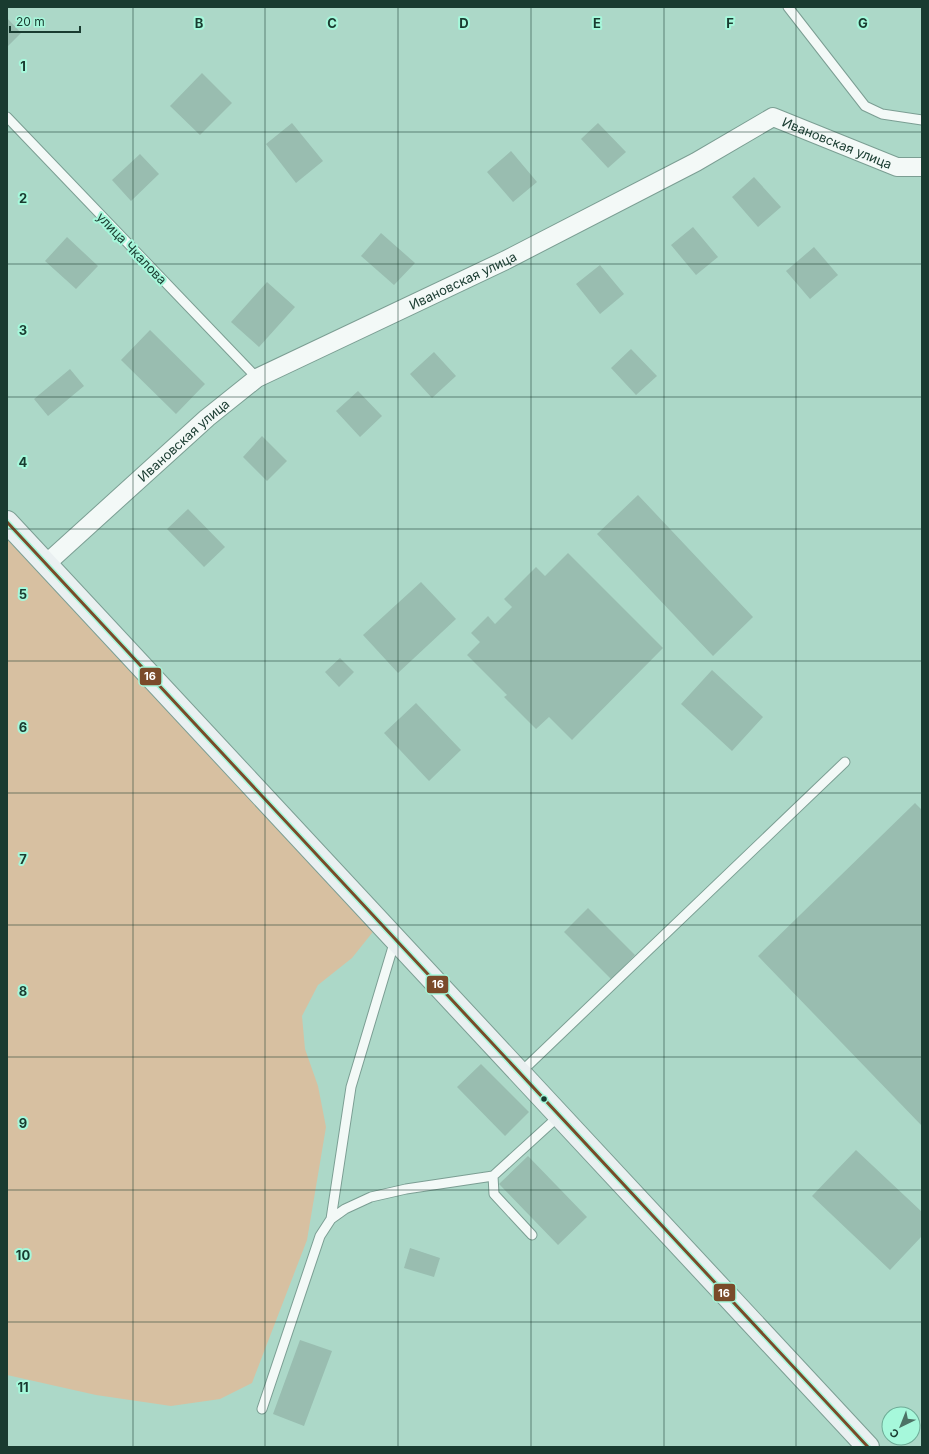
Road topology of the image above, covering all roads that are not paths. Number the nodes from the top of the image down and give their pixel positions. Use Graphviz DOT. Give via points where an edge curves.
graph roads {
  1 [pos="788,7"];
  2 [pos="7,117"];
  3 [pos="922,120"];
  4 [pos="922,167"];
  5 [pos="257,378"];
  6 [pos="7,522"];
  7 [pos="46,564"];
  8 [pos="845,762"];
  9 [pos="395,939"];
  10 [pos="520,1073"];
  11 [pos="560,1115"];
  12 [pos="493,1176"];
  13 [pos="331,1219"];
  14 [pos="532,1235"];
  15 [pos="262,1409"];
  16 [pos="868,1447"];
  1 -- 3 [label="lane" via="865,106 882,114"];
  2 -- 5 [label="lane, улица Чкалова"];
  4 -- 5 [label="street, Ивановская улица" via="897,167 772,117 696,162 506,260"];
  5 -- 7 [label="street, Ивановская улица" via="207,418"];
  6 -- 7 [label="street"];
  7 -- 9 [label="street"];
  8 -- 10 [label="lane"];
  9 -- 10 [label="street"];
  9 -- 13 [label="lane" via="351,1088"];
  10 -- 11 [label="street"];
  11 -- 12 [label="lane"];
  11 -- 16 [label="street"];
  12 -- 13 [label="lane" via="370,1197"];
  12 -- 14 [label="lane" via="494,1194"];
  13 -- 15 [label="lane" via="320,1236"];
}
